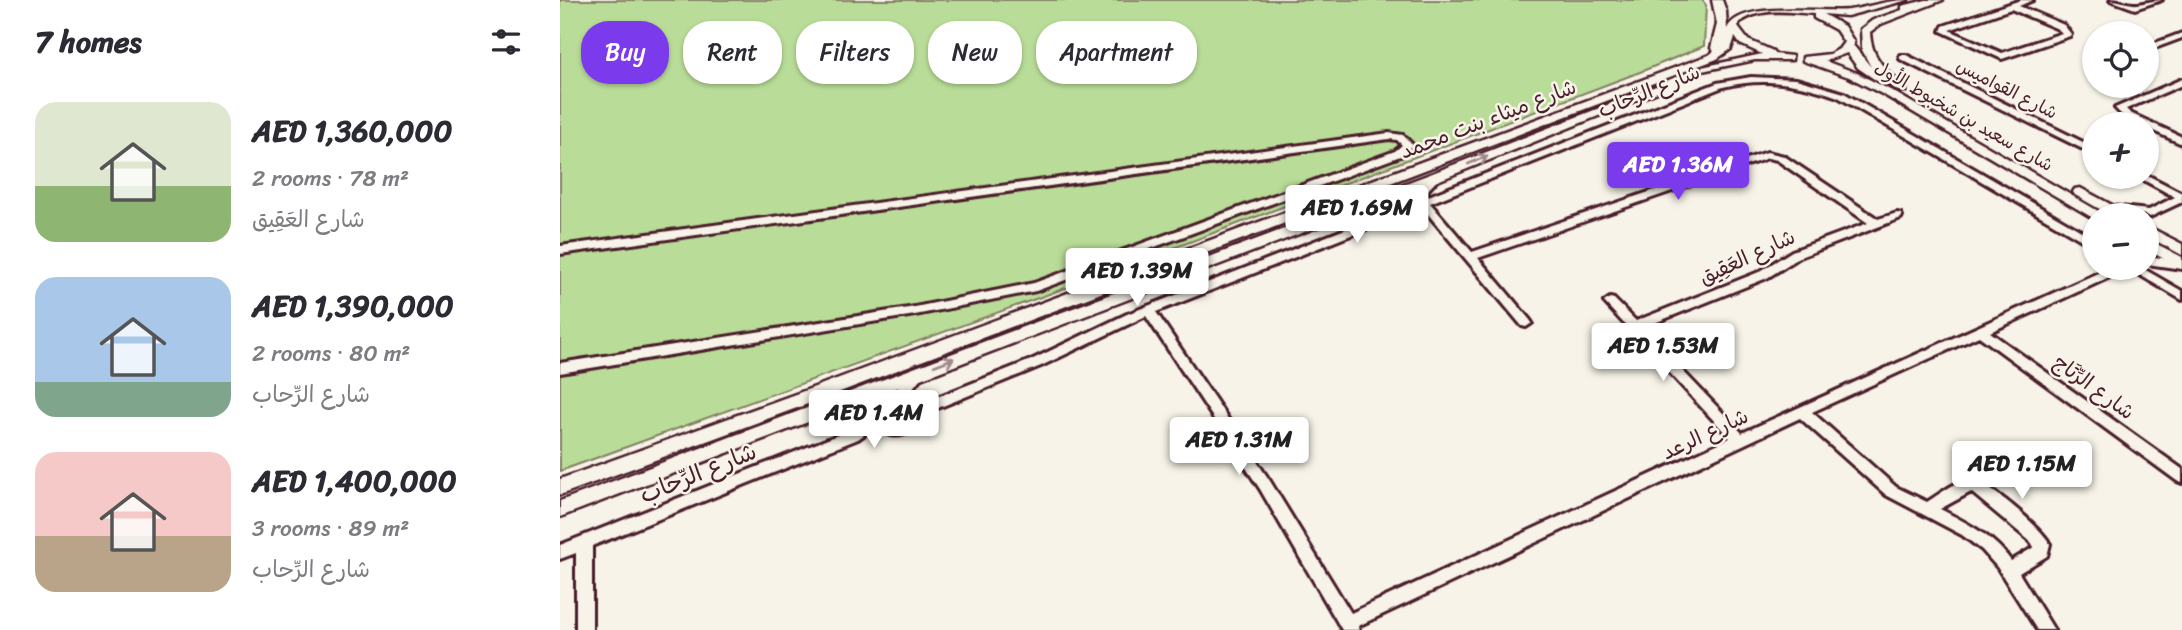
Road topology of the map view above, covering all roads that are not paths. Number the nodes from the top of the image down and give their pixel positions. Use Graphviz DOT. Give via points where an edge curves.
graph roads {
  1 [pos="1717,0"];
  2 [pos="1725,0"];
  3 [pos="1752,0"];
  4 [pos="1764,0"];
  5 [pos="1938,0"];
  6 [pos="2029,0"];
  7 [pos="2114,0"];
  8 [pos="2158,0"];
  9 [pos="1900,1"];
  10 [pos="1916,5"];
  11 [pos="2012,6"];
  12 [pos="1787,9"];
  13 [pos="1801,11"];
  14 [pos="1734,23"];
  15 [pos="2182,35"];
  16 [pos="1847,41"];
  17 [pos="2159,44"];
  18 [pos="1903,57"];
  19 [pos="1788,58"];
  20 [pos="1807,59"];
  21 [pos="1695,68"];
  22 [pos="2182,82"];
  23 [pos="1902,89"];
  24 [pos="1888,93"];
  25 [pos="2182,141"];
  26 [pos="2082,146"];
  27 [pos="1435,177"];
  28 [pos="2159,185"];
  29 [pos="1384,196"];
  30 [pos="2182,197"];
  31 [pos="1422,200"];
  32 [pos="2091,203"];
  33 [pos="2092,203"];
  34 [pos="2159,209"];
  35 [pos="1897,216"];
  36 [pos="1876,223"];
  37 [pos="2082,236"];
  38 [pos="2159,240"];
  39 [pos="2159,244"];
  40 [pos="560,250"];
  41 [pos="2182,250"];
  42 [pos="1469,257"];
  43 [pos="2159,261"];
  44 [pos="2182,264"];
  45 [pos="2093,280"];
  46 [pos="2155,280"];
  47 [pos="2182,296"];
  48 [pos="1609,302"];
  49 [pos="1149,310"];
  50 [pos="1526,323"];
  51 [pos="1634,327"];
  52 [pos="1980,331"];
  53 [pos="560,368"];
  54 [pos="919,371"];
  55 [pos="818,393"];
  56 [pos="847,399"];
  57 [pos="933,404"];
  58 [pos="903,407"];
  59 [pos="1802,411"];
  60 [pos="882,414"];
  61 [pos="906,423"];
  62 [pos="889,430"];
  63 [pos="853,435"];
  64 [pos="1740,440"];
  65 [pos="2182,477"];
  66 [pos="560,487"];
  67 [pos="591,497"];
  68 [pos="560,509"];
  69 [pos="1926,510"];
  70 [pos="584,542"];
  71 [pos="560,552"];
  72 [pos="2009,571"];
  73 [pos="1350,626"];
  74 [pos="584,630"];
  75 [pos="2046,630"];
  1 -- 21 [label="main road" via="1722,9 1719,43"];
  2 -- 14 [label="main road"];
  3 -- 12 [label="main road"];
  4 -- 9 [label="main road" via="1836,10"];
  5 -- 10 [label="main road"];
  6 -- 11 [label="street"];
  7 -- 8 [label="street" via="2139,7"];
  9 -- 13 [label="main road" via="1847,13"];
  10 -- 16 [label="main road" via="1866,19 1853,27"];
  10 -- 23 [label="main road" via="1865,31 1869,58"];
  11 -- 11 [label="street" via="2061,27 2067,34 2002,57 1945,31"];
  12 -- 13 [label="main road"];
  12 -- 14 [label="main road" via="1754,10"];
  13 -- 16 [label="main road, شارع سعيد بن شخبوط الأول" via="1829,21"];
  14 -- 19 [label="main road" via="1744,42"];
  14 -- 21 [label="main road, شارع ميثاء بنت محمد" via="1723,51"];
  15 -- 17 [label="street"];
  16 -- 20 [label="main road" via="1835,56"];
  16 -- 23 [label="main road, شارع سعيد بن شخبوط الأول" via="1862,66"];
  18 -- 26 [label="street, شارع القواميس"];
  19 -- 20 [label="main road"];
  19 -- 21 [label="main road, شارع ميثاء بنت محمد" via="1746,58"];
  20 -- 24 [label="main road, شارع سعيد بن شخبوط الأول"];
  21 -- 24 [label="main road" via="1789,64 1835,72"];
  27 -- 21 [label="main road, شارع ميثاء بنت محمد, one-way"];
  21 -- 55 [label="main road, شارع ميثاء بنت محمد"];
  22 -- 25 [label="street" via="2120,108"];
  23 -- 33 [label="main road, شارع سعيد بن شخبوط الأول"];
  24 -- 32 [label="main road, شارع سعيد بن شخبوط الأول"];
  27 -- 29 [label="main road, شارع ميثاء بنت محمد"];
  27 -- 31 [label="street" via="1422,190"];
  28 -- 30 [label="street"];
  29 -- 31 [label="street" via="1411,194"];
  54 -- 29 [label="main road, شارع ميثاء بنت محمد, one-way"];
  30 -- 34 [label="street"];
  31 -- 37 [label="street, شارع الرِّحاب" via="1720,85 1782,78 1841,94"];
  31 -- 42 [label="street"];
  31 -- 49 [label="street, شارع الرِّحاب"];
  35 -- 36 [label="street, شارع العَقِيق"];
  36 -- 42 [label="street" via="1780,159 1763,155"];
  36 -- 51 [label="street, شارع العَقِيق"];
  38 -- 41 [label="main road"];
  39 -- 44 [label="main road"];
  40 -- 53 [label="street" via="1389,136 1400,137 1408,145 1399,153 1036,287"];
  42 -- 50 [label="street"];
  43 -- 44 [label="street"];
  45 -- 52 [label="street, شارع الرعد"];
  46 -- 47 [label="street"];
  48 -- 51 [label="street"];
  49 -- 57 [label="street, شارع الرِّحاب" via="1056,355"];
  49 -- 73 [label="street" via="1265,485"];
  51 -- 64 [label="street"];
  52 -- 59 [label="street, شارع الرعد"];
  52 -- 65 [label="street, شارع الرِّتَاج"];
  54 -- 56 [label="main road, شارع ميثاء بنت محمد"];
  54 -- 58 [label="street" via="902,392"];
  55 -- 66 [label="main road, شارع ميثاء بنت محمد"];
  55 -- 67 [label="main road" via="779,414 602,484"];
  56 -- 60 [label="street" via="870,403"];
  56 -- 67 [label="main road, شارع ميثاء بنت محمد"];
  57 -- 58 [label="street, شارع الرِّحاب"];
  57 -- 61 [label="street, شارع الرِّحاب"];
  58 -- 60 [label="street"];
  58 -- 61 [label="street" via="908,413"];
  59 -- 64 [label="street, شارع الرعد"];
  59 -- 69 [label="street" via="1891,491"];
  60 -- 62 [label="street" via="882,425"];
  60 -- 63 [label="street, شارع الرِّحاب"];
  61 -- 62 [label="street"];
  62 -- 63 [label="street, شارع الرِّحاب"];
  63 -- 70 [label="street, شارع الرِّحاب"];
  64 -- 73 [label="street, شارع الرعد"];
  67 -- 68 [label="main road, شارع ميثاء بنت محمد"];
  69 -- 72 [label="street" via="1977,537"];
  69 -- 72 [label="street" via="1965,487 1982,491 2042,544 2041,551"];
  70 -- 71 [label="street, شارع الرِّحاب"];
  70 -- 74 [label="street"];
  72 -- 75 [label="street"];
}
